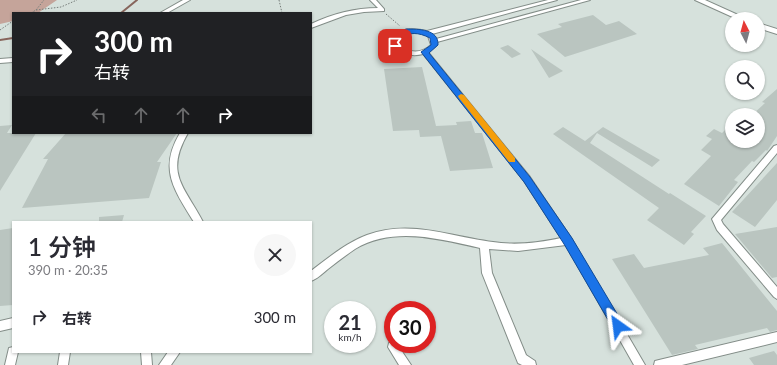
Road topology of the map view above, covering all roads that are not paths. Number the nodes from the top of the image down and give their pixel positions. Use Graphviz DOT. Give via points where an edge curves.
graph roads {
  1 [pos="187,0"];
  2 [pos="373,0"];
  3 [pos="554,0"];
  4 [pos="587,0"];
  5 [pos="690,0"];
  6 [pos="698,0"];
  7 [pos="544,3"];
  8 [pos="553,9"];
  9 [pos="165,12"];
  10 [pos="726,12"];
  11 [pos="725,15"];
  12 [pos="312,26"];
  13 [pos="765,27"];
  14 [pos="765,29"];
  15 [pos="776,31"];
  16 [pos="427,33"];
  17 [pos="435,41"];
  18 [pos="425,52"];
  19 [pos="12,60"];
  20 [pos="0,61"];
  21 [pos="183,134"];
  22 [pos="777,148"];
  23 [pos="198,221"];
  24 [pos="568,241"];
  25 [pos="484,244"];
  26 [pos="312,276"];
  27 [pos="775,289"];
  28 [pos="12,324"];
  29 [pos="0,326"];
  30 [pos="777,336"];
  31 [pos="13,353"];
  32 [pos="65,353"];
  33 [pos="146,353"];
  34 [pos="174,353"];
  35 [pos="397,353"];
  36 [pos="10,365"];
  37 [pos="63,365"];
  38 [pos="147,365"];
  39 [pos="164,365"];
  40 [pos="406,365"];
  41 [pos="531,365"];
  42 [pos="640,365"];
  43 [pos="658,365"];
  1 -- 9 [label="street"];
  2 -- 12 [label="street" via="382,10 367,9 335,16"];
  3 -- 7 [label="street"];
  4 -- 8 [label="street"];
  5 -- 11 [label="main road"];
  6 -- 10 [label="main road"];
  7 -- 8 [label="street"];
  7 -- 16 [label="street"];
  8 -- 17 [label="street"];
  13 -- 15 [label="main road"];
  14 -- 15 [label="main road"];
  16 -- 17 [label="street"];
  16 -- 18 [label="street" via="406,31 394,41 395,46 408,53"];
  17 -- 18 [label="street"];
  18 -- 24 [label="street" via="527,179"];
  19 -- 20 [label="street"];
  21 -- 23 [label="street" via="178,142 173,170"];
  22 -- 27 [label="street" via="716,219 720,227"];
  24 -- 25 [label="street" via="541,246 502,247"];
  24 -- 42 [label="street"];
  25 -- 26 [label="street" via="433,233 386,234 356,244"];
  25 -- 41 [label="street" via="487,273 522,359"];
  28 -- 29 [label="street"];
  30 -- 43 [label="street"];
  31 -- 36 [label="street"];
  32 -- 37 [label="street"];
  33 -- 38 [label="street"];
  34 -- 39 [label="street"];
  35 -- 40 [label="street"];
}
